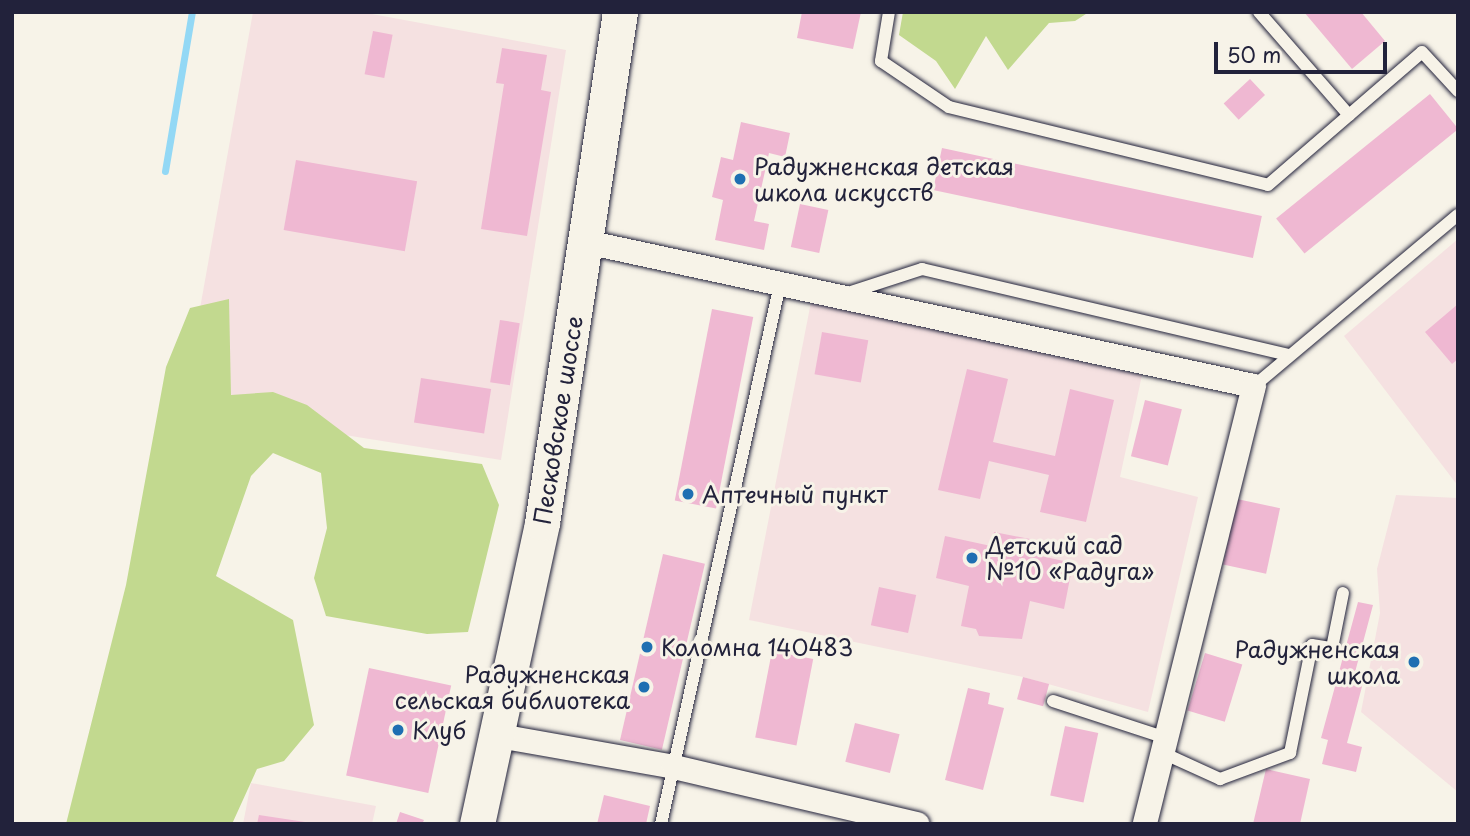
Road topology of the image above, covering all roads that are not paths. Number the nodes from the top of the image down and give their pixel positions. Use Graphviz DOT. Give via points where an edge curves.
graph roads {
  1 [pos="620,12"];
  2 [pos="889,12"];
  3 [pos="1259,12"];
  4 [pos="1458,91"];
  5 [pos="1349,115"];
  6 [pos="1458,215"];
  7 [pos="586,242"];
  8 [pos="780,284"];
  9 [pos="838,296"];
  10 [pos="1289,355"];
  11 [pos="1254,386"];
  12 [pos="1343,593"];
  13 [pos="1053,701"];
  14 [pos="499,736"];
  15 [pos="1164,746"];
  16 [pos="674,767"];
  17 [pos="477,824"];
  18 [pos="661,824"];
  19 [pos="917,824"];
  20 [pos="1145,824"];
  1 -- 7 [label="street, Песковское шоссе"];
  2 -- 5 [label="lane" via="881,61 948,107 1268,185"];
  3 -- 5 [label="lane"];
  4 -- 5 [label="lane" via="1422,52"];
  6 -- 10 [label="lane"];
  7 -- 8 [label="street"];
  7 -- 14 [label="street, Песковское шоссе" via="542,523"];
  8 -- 9 [label="street"];
  8 -- 16 [label="lane"];
  9 -- 10 [label="lane" via="922,269"];
  9 -- 11 [label="street"];
  10 -- 11 [label="lane"];
  11 -- 15 [label="street"];
  12 -- 15 [label="lane" via="1332,649 1312,645 1290,753 1220,779"];
  13 -- 15 [label="lane"];
  14 -- 16 [label="street"];
  14 -- 17 [label="street, Песковское шоссе"];
  15 -- 20 [label="street"];
  16 -- 18 [label="lane"];
  16 -- 19 [label="street"];
}
